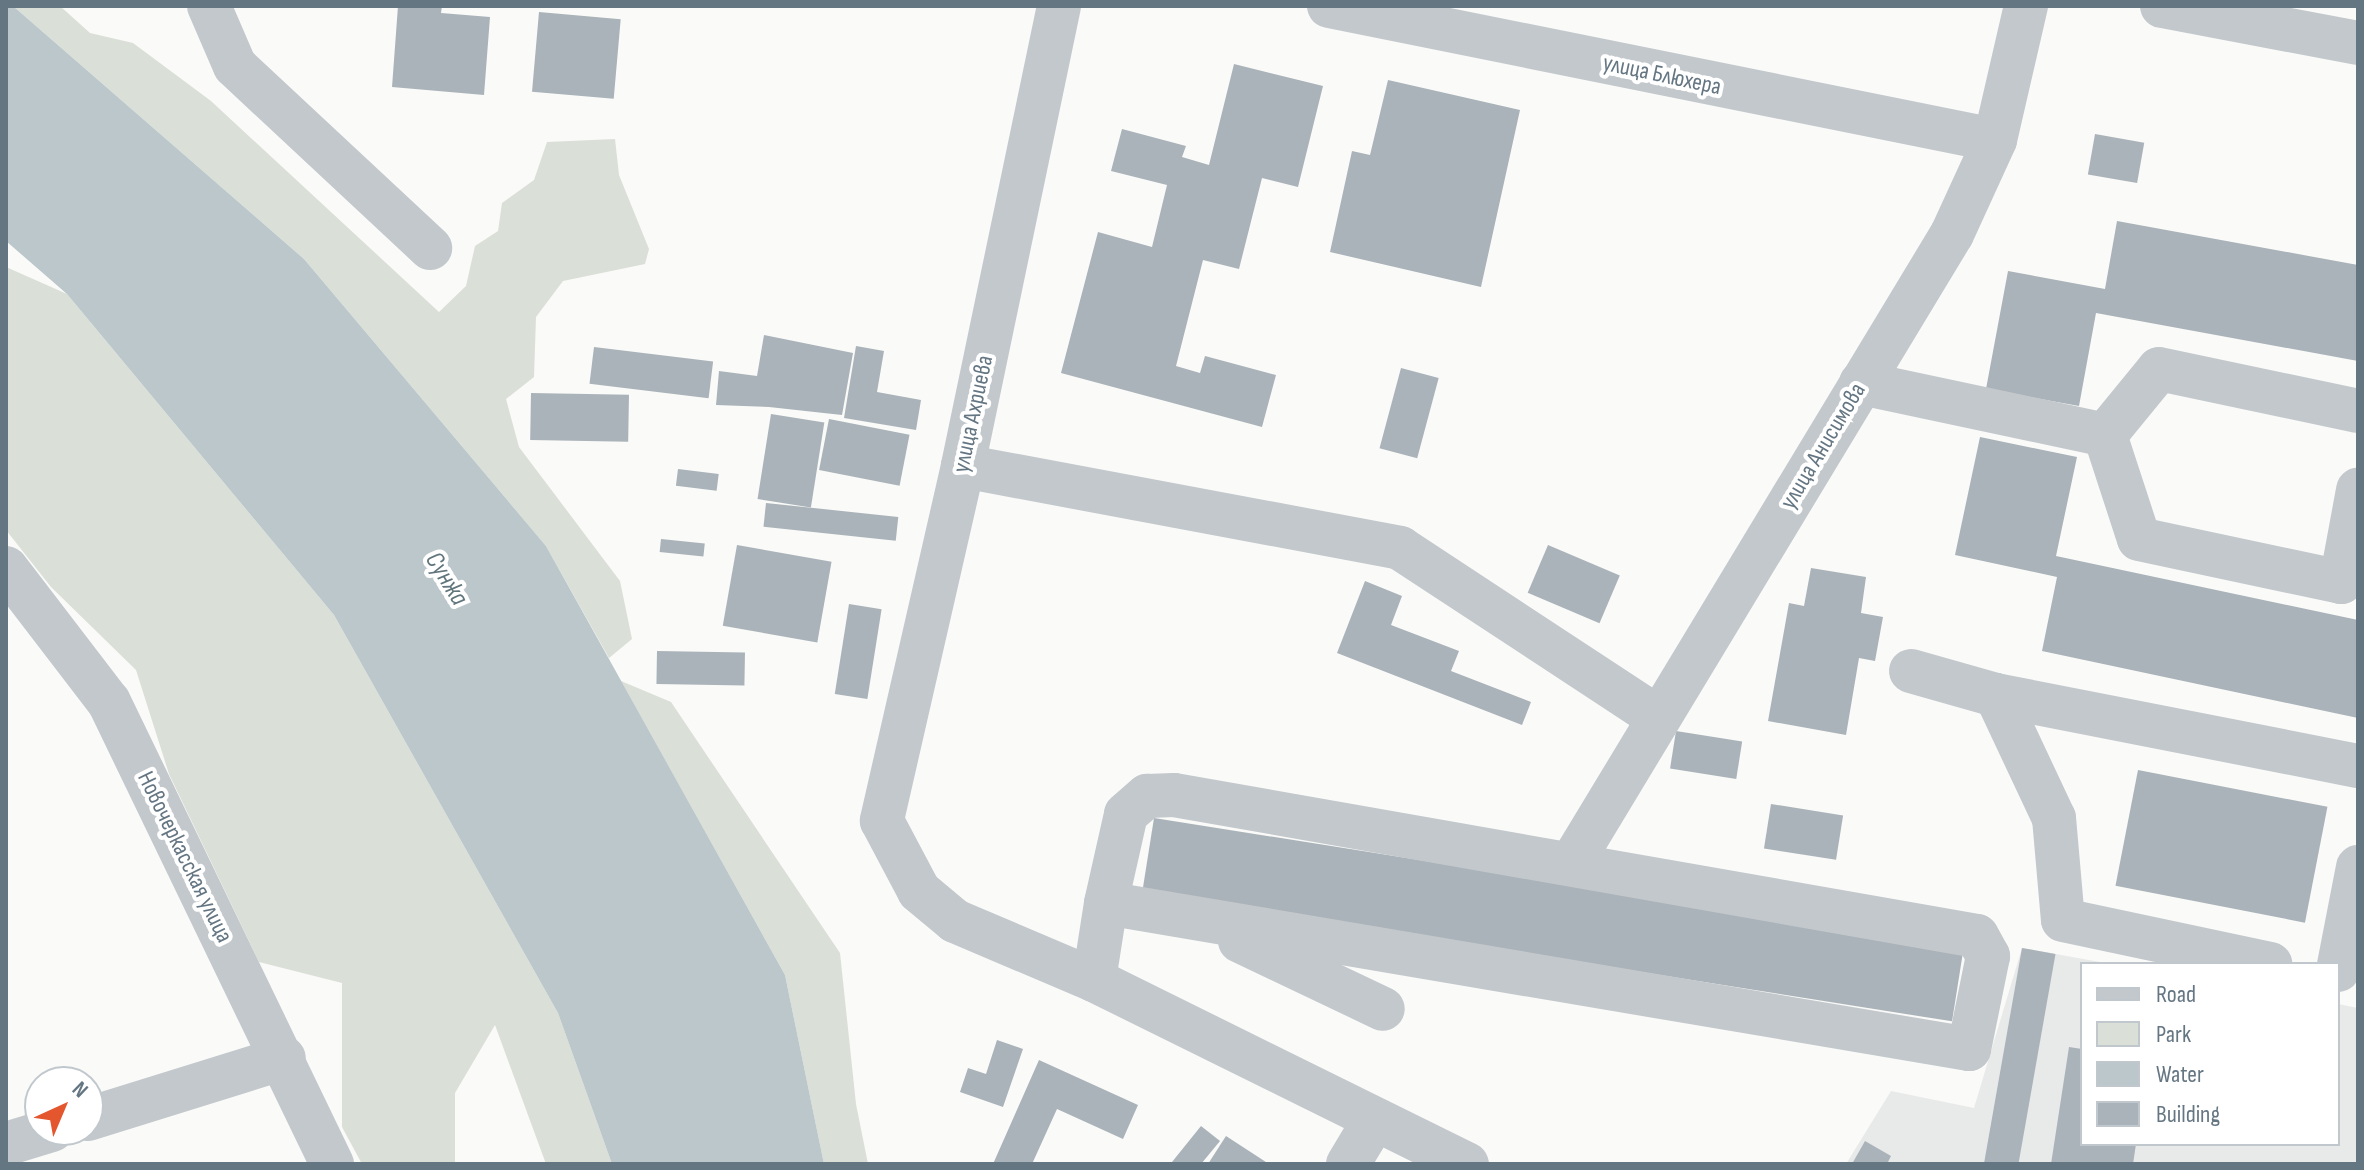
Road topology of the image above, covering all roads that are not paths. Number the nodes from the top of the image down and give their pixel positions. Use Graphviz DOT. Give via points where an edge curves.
graph roads {
  1 [pos="209,6"];
  2 [pos="1059,6"];
  3 [pos="1329,6"];
  4 [pos="2026,6"];
  5 [pos="2162,6"];
  6 [pos="2358,43"];
  7 [pos="1995,140"];
  8 [pos="430,248"];
  9 [pos="1861,383"];
  10 [pos="2358,411"];
  11 [pos="2105,435"];
  12 [pos="963,466"];
  13 [pos="2358,490"];
  14 [pos="6,568"];
  15 [pos="1911,671"];
  16 [pos="1996,695"];
  17 [pos="1657,717"];
  18 [pos="2358,766"];
  19 [pos="1571,864"];
  20 [pos="2358,867"];
  21 [pos="1106,903"];
  22 [pos="1191,918"];
  23 [pos="2261,962"];
  24 [pos="2340,962"];
  25 [pos="1094,980"];
  26 [pos="1383,1009"];
  27 [pos="284,1058"];
  28 [pos="104,1114"];
  29 [pos="1375,1119"];
  30 [pos="332,1164"];
  31 [pos="1348,1164"];
  32 [pos="1467,1164"];
  1 -- 8 [label="street" via="235,66"];
  2 -- 12 [label="street, улица Ахриева"];
  3 -- 7 [label="street, улица Блюхера"];
  4 -- 7 [label="street, улица Анисимова"];
  5 -- 6 [label="street"];
  7 -- 9 [label="street, улица Анисимова" via="1952,234"];
  9 -- 11 [label="street"];
  9 -- 17 [label="street, улица Анисимова"];
  10 -- 11 [label="street" via="2159,369"];
  11 -- 13 [label="street" via="2139,539 2170,546 2341,582"];
  12 -- 17 [label="street" via="1400,548"];
  12 -- 25 [label="street, улица Ахриева" via="882,821 919,891 955,921"];
  14 -- 27 [label="street, Новочеркасская улица" via="109,702"];
  15 -- 16 [label="street"];
  16 -- 18 [label="street"];
  16 -- 23 [label="street" via="2054,818 2063,920"];
  17 -- 19 [label="street, улица Анисимова"];
  19 -- 21 [label="street" via="1174,795 1147,796 1126,814"];
  19 -- 22 [label="street" via="1977,936 1988,956 1969,1049"];
  20 -- 24 [label="street"];
  21 -- 22 [label="street"];
  21 -- 25 [label="street"];
  22 -- 26 [label="street"];
  25 -- 29 [label="street"];
  27 -- 28 [label="street"];
  27 -- 30 [label="street, Новочеркасская улица"];
  29 -- 31 [label="street"];
  29 -- 32 [label="street"];
}
